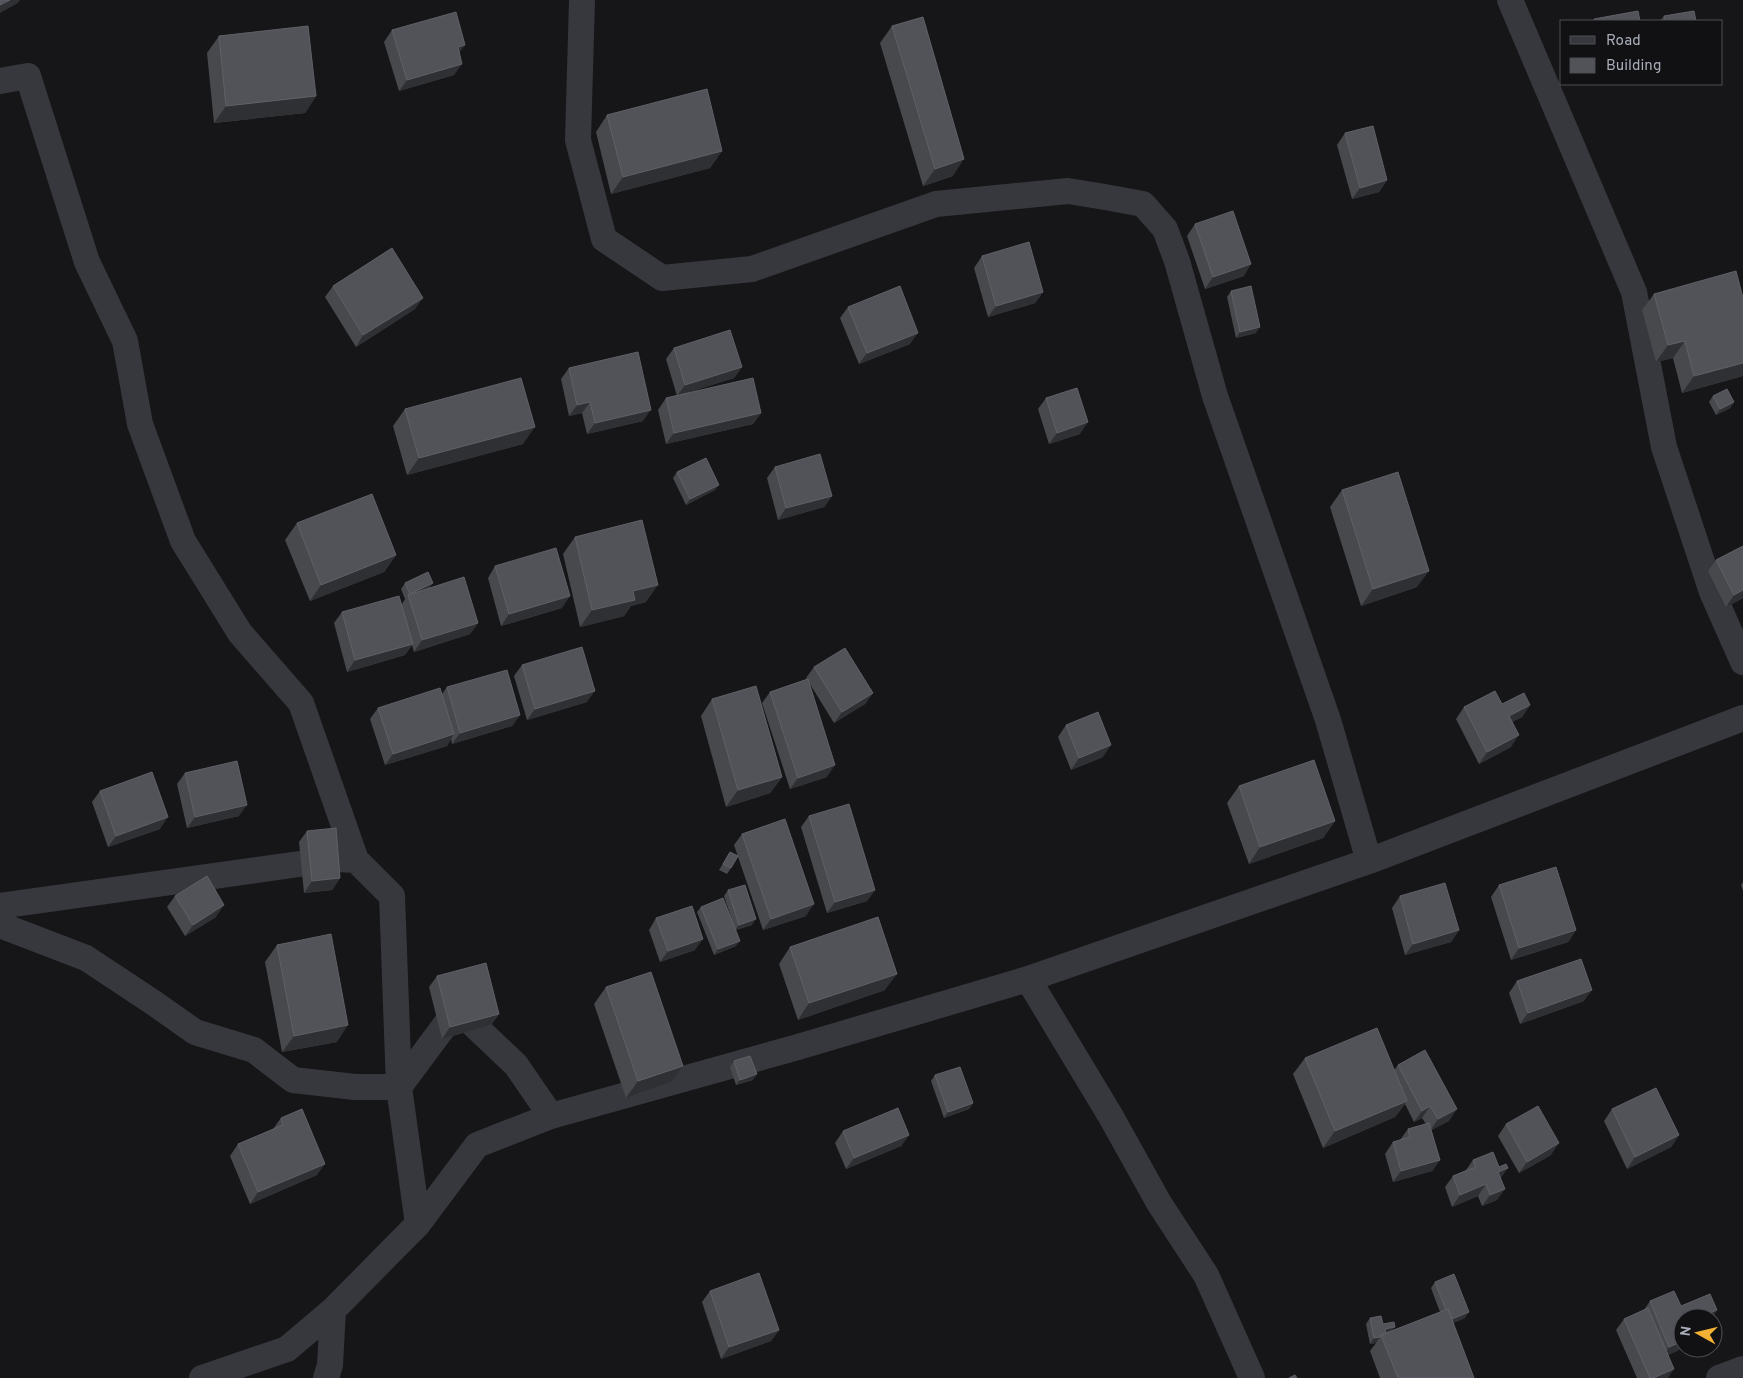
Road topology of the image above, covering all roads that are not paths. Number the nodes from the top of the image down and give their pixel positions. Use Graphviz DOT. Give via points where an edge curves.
graph roads {
  1 [pos="582,0"];
  2 [pos="1510,0"];
  3 [pos="0,80"];
  4 [pos="1743,662"];
  5 [pos="1743,718"];
  6 [pos="356,860"];
  7 [pos="1369,861"];
  8 [pos="0,906"];
  9 [pos="0,924"];
  10 [pos="1028,979"];
  11 [pos="399,1087"];
  12 [pos="551,1116"];
  13 [pos="418,1224"];
  14 [pos="332,1310"];
  15 [pos="1743,1370"];
  16 [pos="202,1378"];
  17 [pos="326,1378"];
  18 [pos="1252,1378"];
  19 [pos="1719,1378"];
  1 -- 7 [label="street" via="578,140 604,239 662,278 752,269 936,204 1068,191 1143,204 1165,229 1177,261 1215,396 1328,720"];
  2 -- 4 [label="street" via="1634,292 1664,447 1712,592"];
  3 -- 6 [label="street" via="28,76 87,262 125,341 140,424 183,541 240,633 301,703"];
  5 -- 7 [label="street"];
  6 -- 8 [label="street" via="335,859"];
  6 -- 11 [label="street" via="392,896"];
  7 -- 10 [label="street"];
  9 -- 11 [label="street" via="86,958 195,1032 254,1050 293,1080 355,1087"];
  10 -- 12 [label="street"];
  10 -- 18 [label="street" via="1159,1203 1206,1275"];
  11 -- 12 [label="street" via="457,1009 516,1065"];
  11 -- 13 [label="street"];
  12 -- 13 [label="street" via="477,1145"];
  13 -- 14 [label="street"];
  14 -- 16 [label="street" via="287,1349"];
  14 -- 17 [label="street" via="330,1365"];
  15 -- 19 [label="street"];
}
